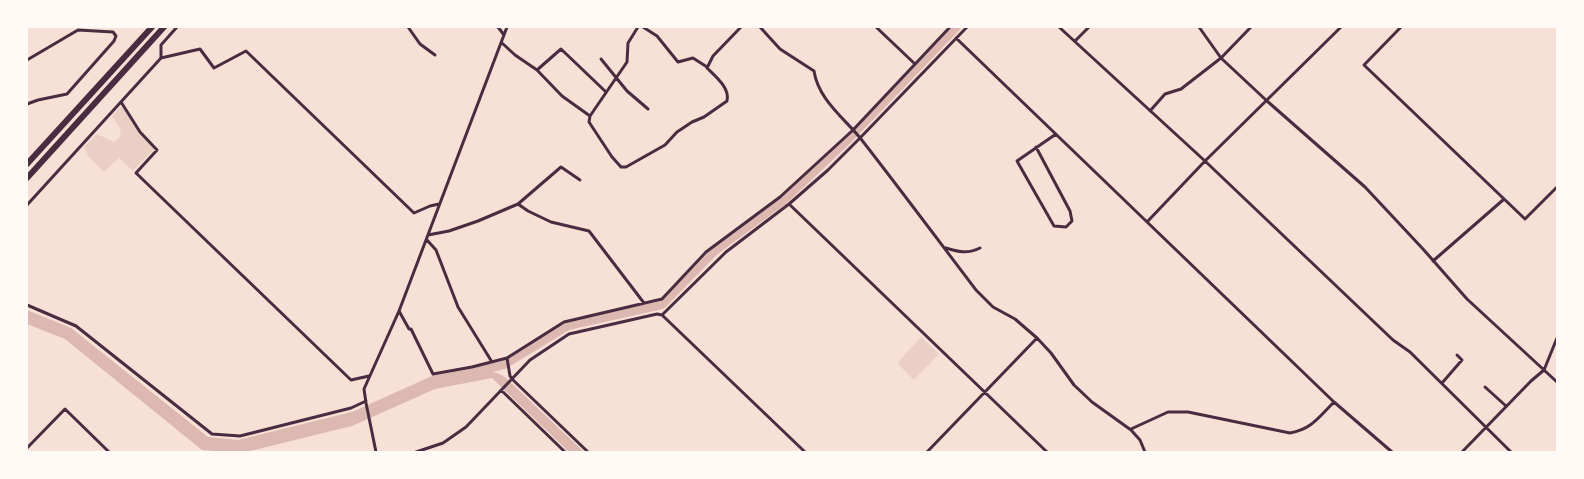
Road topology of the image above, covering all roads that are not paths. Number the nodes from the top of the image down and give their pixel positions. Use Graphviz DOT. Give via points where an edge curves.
graph roads {
  1 [pos="78,27"];
  2 [pos="152,27"];
  3 [pos="164,27"];
  4 [pos="177,27"];
  5 [pos="408,27"];
  6 [pos="498,27"];
  7 [pos="507,27"];
  8 [pos="640,27"];
  9 [pos="741,27"];
  10 [pos="760,27"];
  11 [pos="876,27"];
  12 [pos="950,27"];
  13 [pos="967,27"];
  14 [pos="1059,27"];
  15 [pos="1089,27"];
  16 [pos="1199,27"];
  17 [pos="1251,27"];
  18 [pos="1341,27"];
  19 [pos="1401,27"];
  20 [pos="84,31"];
  21 [pos="504,35"];
  22 [pos="956,38"];
  23 [pos="1075,41"];
  24 [pos="502,42"];
  25 [pos="435,55"];
  26 [pos="161,58"];
  27 [pos="1221,58"];
  28 [pos="601,59"];
  29 [pos="27,60"];
  30 [pos="915,64"];
  31 [pos="707,68"];
  32 [pos="537,70"];
  33 [pos="617,77"];
  34 [pos="606,92"];
  35 [pos="67,94"];
  36 [pos="71,98"];
  37 [pos="1267,101"];
  38 [pos="121,102"];
  39 [pos="27,104"];
  40 [pos="648,109"];
  41 [pos="1150,111"];
  42 [pos="590,116"];
  43 [pos="94,120"];
  44 [pos="100,126"];
  45 [pos="853,130"];
  46 [pos="1056,134"];
  47 [pos="860,138"];
  48 [pos="1036,147"];
  49 [pos="1205,161"];
  50 [pos="27,164"];
  51 [pos="27,178"];
  52 [pos="580,180"];
  53 [pos="1557,187"];
  54 [pos="1503,200"];
  55 [pos="439,204"];
  56 [pos="518,204"];
  57 [pos="789,204"];
  58 [pos="27,205"];
  59 [pos="1147,222"];
  60 [pos="428,237"];
  61 [pos="944,248"];
  62 [pos="980,248"];
  63 [pos="1433,261"];
  64 [pos="644,303"];
  65 [pos="27,305"];
  66 [pos="399,311"];
  67 [pos="662,315"];
  68 [pos="1037,338"];
  69 [pos="1557,338"];
  70 [pos="1457,355"];
  71 [pos="507,358"];
  72 [pos="492,362"];
  73 [pos="1544,370"];
  74 [pos="369,376"];
  75 [pos="512,379"];
  76 [pos="1557,382"];
  77 [pos="1442,383"];
  78 [pos="1485,387"];
  79 [pos="501,390"];
  80 [pos="985,393"];
  81 [pos="366,402"];
  82 [pos="1334,402"];
  83 [pos="1506,406"];
  84 [pos="1486,427"];
  85 [pos="1131,430"];
  86 [pos="27,448"];
  87 [pos="109,452"];
  88 [pos="376,452"];
  89 [pos="416,452"];
  90 [pos="565,452"];
  91 [pos="588,452"];
  92 [pos="805,452"];
  93 [pos="927,452"];
  94 [pos="1047,452"];
  95 [pos="1145,452"];
  96 [pos="1392,452"];
  97 [pos="1462,452"];
  98 [pos="1511,452"];
  1 -- 20 [label="street"];
  2 -- 50 [label="highway"];
  3 -- 51 [label="highway"];
  4 -- 26 [label="street" via="161,45"];
  5 -- 25 [label="street" via="420,44"];
  6 -- 21 [label="street"];
  7 -- 21 [label="street"];
  8 -- 31 [label="street" via="657,36 678,62 693,58"];
  8 -- 33 [label="street" via="628,44 627,62"];
  9 -- 31 [label="street" via="713,56"];
  10 -- 45 [label="street" via="780,49 814,71 823,96"];
  11 -- 30 [label="street"];
  12 -- 30 [label="street"];
  13 -- 22 [label="street"];
  14 -- 23 [label="street"];
  15 -- 23 [label="street"];
  16 -- 27 [label="street"];
  17 -- 27 [label="street"];
  18 -- 37 [label="street"];
  19 -- 54 [label="street" via="1364,65"];
  20 -- 29 [label="street" via="78,30"];
  20 -- 35 [label="street" via="113,32 116,36"];
  21 -- 24 [label="street"];
  22 -- 46 [label="street"];
  22 -- 47 [label="street"];
  23 -- 41 [label="street"];
  24 -- 32 [label="street"];
  24 -- 55 [label="street"];
  26 -- 38 [label="street"];
  26 -- 55 [label="street" via="200,49 214,68 246,51 414,213"];
  27 -- 37 [label="street"];
  27 -- 41 [label="street" via="1181,88 1165,94"];
  28 -- 33 [label="street"];
  30 -- 45 [label="street"];
  31 -- 42 [label="street" via="726,89 727,101 626,167 612,157 589,122"];
  32 -- 34 [label="street" via="561,49"];
  32 -- 42 [label="street" via="562,96"];
  33 -- 34 [label="street"];
  33 -- 40 [label="street"];
  34 -- 42 [label="street"];
  35 -- 36 [label="street"];
  35 -- 39 [label="street"];
  37 -- 49 [label="street"];
  37 -- 63 [label="street" via="1365,187"];
  38 -- 44 [label="street"];
  38 -- 74 [label="street" via="140,132 158,150 136,173 351,380"];
  41 -- 49 [label="street"];
  43 -- 44 [label="street"];
  44 -- 58 [label="street"];
  45 -- 47 [label="street"];
  45 -- 64 [label="street" via="780,197 706,252 662,299"];
  46 -- 48 [label="street"];
  46 -- 59 [label="street"];
  47 -- 57 [label="street"];
  47 -- 61 [label="street"];
  48 -- 48 [label="street" via="1017,161 1054,226 1066,227 1072,221 1070,211"];
  49 -- 59 [label="street"];
  49 -- 77 [label="street"];
  52 -- 56 [label="street" via="561,166"];
  53 -- 54 [label="street" via="1525,219"];
  54 -- 63 [label="street"];
  55 -- 60 [label="street"];
  56 -- 60 [label="street"];
  56 -- 64 [label="street" via="551,222 589,231"];
  57 -- 67 [label="street" via="717,260"];
  57 -- 80 [label="street"];
  59 -- 82 [label="street"];
  60 -- 66 [label="street"];
  60 -- 72 [label="street" via="458,308"];
  61 -- 62 [label="street" via="959,252"];
  61 -- 68 [label="street" via="993,307"];
  63 -- 73 [label="street" via="1467,299"];
  64 -- 71 [label="street" via="564,322"];
  65 -- 81 [label="street" via="76,326 212,434 240,436"];
  66 -- 72 [label="street" via="433,374"];
  66 -- 74 [label="street"];
  67 -- 75 [label="street" via="569,334 530,360"];
  67 -- 92 [label="street"];
  68 -- 80 [label="street"];
  68 -- 85 [label="street" via="1074,385"];
  69 -- 73 [label="street"];
  70 -- 77 [label="street" via="1462,360"];
  71 -- 72 [label="street"];
  71 -- 75 [label="street"];
  73 -- 76 [label="street"];
  73 -- 83 [label="street"];
  74 -- 81 [label="street" via="364,389"];
  75 -- 79 [label="street"];
  75 -- 91 [label="street"];
  77 -- 84 [label="street"];
  78 -- 83 [label="street"];
  79 -- 89 [label="street" via="451,438"];
  79 -- 90 [label="street"];
  80 -- 93 [label="street"];
  80 -- 94 [label="street"];
  81 -- 88 [label="street"];
  82 -- 85 [label="street" via="1311,426 1290,433 1188,412 1167,412"];
  82 -- 96 [label="street"];
  83 -- 84 [label="street"];
  84 -- 97 [label="street"];
  84 -- 98 [label="street"];
  85 -- 95 [label="street"];
  86 -- 87 [label="street" via="65,409"];
}
